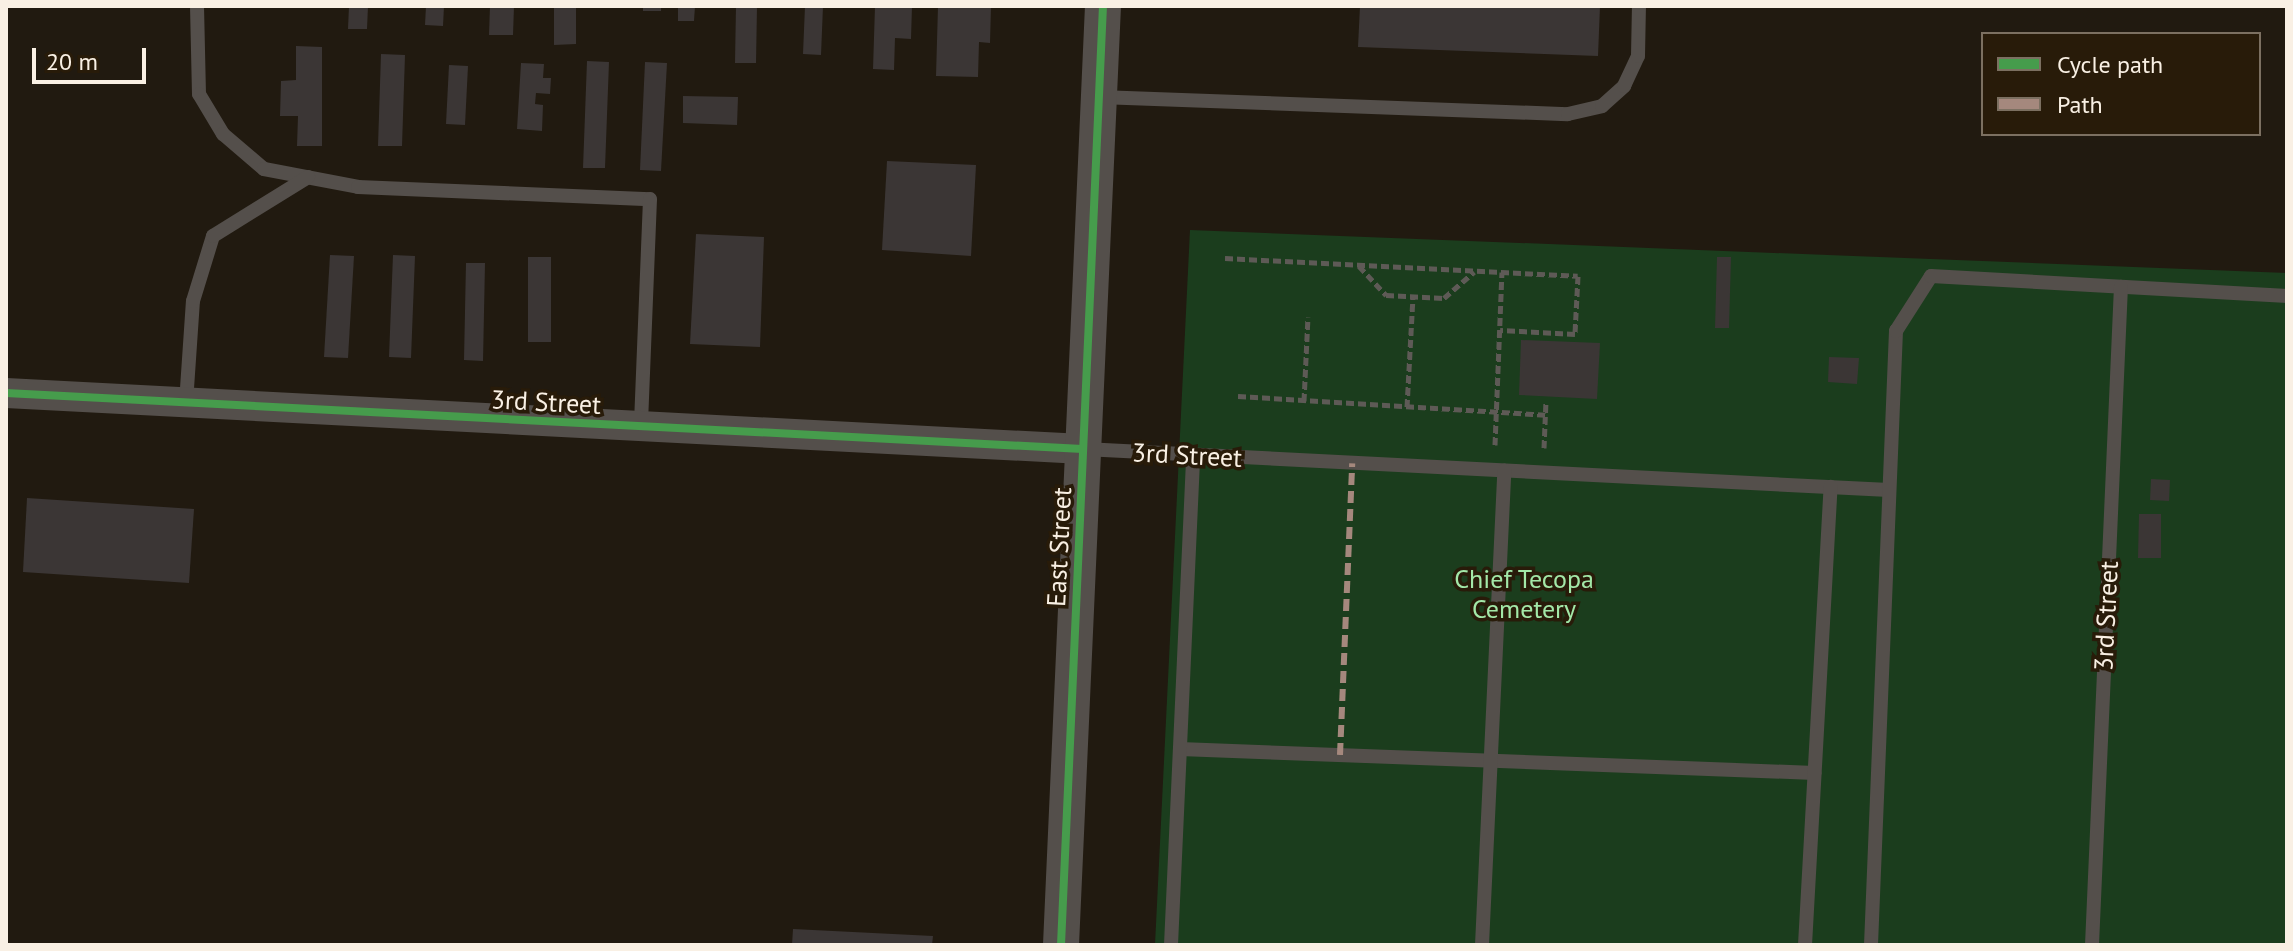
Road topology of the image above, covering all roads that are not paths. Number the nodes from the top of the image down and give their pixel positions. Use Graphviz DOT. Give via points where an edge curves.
graph roads {
  1 [pos="197,6"];
  2 [pos="1103,6"];
  3 [pos="1639,6"];
  4 [pos="1098,97"];
  5 [pos="308,177"];
  6 [pos="2121,287"];
  7 [pos="2287,296"];
  8 [pos="6,393"];
  9 [pos="186,403"];
  10 [pos="641,428"];
  11 [pos="1083,449"];
  12 [pos="1193,455"];
  13 [pos="1499,471"];
  14 [pos="1831,487"];
  15 [pos="1889,490"];
  16 [pos="1180,749"];
  17 [pos="1491,761"];
  18 [pos="1815,773"];
  19 [pos="1061,945"];
  20 [pos="1171,945"];
  21 [pos="1482,945"];
  22 [pos="1805,945"];
  23 [pos="1871,945"];
  24 [pos="2092,945"];
  1 -- 5 [label="lane" via="199,94 223,134 264,169"];
  2 -- 4 [label="street, East Street"];
  3 -- 4 [label="lane" via="1638,56 1624,86 1602,106 1568,114"];
  4 -- 11 [label="street, East Street"];
  5 -- 9 [label="lane" via="248,209 213,236 193,301"];
  5 -- 10 [label="lane" via="358,187 650,199"];
  6 -- 7 [label="lane"];
  6 -- 15 [label="lane" via="1931,276 1896,331"];
  6 -- 24 [label="lane, 3rd Street"];
  8 -- 9 [label="street, 3rd Street"];
  9 -- 10 [label="street, 3rd Street"];
  10 -- 11 [label="street, 3rd Street"];
  11 -- 12 [label="lane, 3rd Street"];
  11 -- 19 [label="street, East Street"];
  12 -- 13 [label="lane, 3rd Street"];
  12 -- 16 [label="lane"];
  13 -- 14 [label="lane, 3rd Street"];
  13 -- 17 [label="lane"];
  14 -- 15 [label="lane, 3rd Street"];
  14 -- 18 [label="lane"];
  15 -- 23 [label="lane"];
  16 -- 17 [label="lane"];
  16 -- 20 [label="lane"];
  17 -- 18 [label="lane"];
  17 -- 21 [label="lane"];
  18 -- 22 [label="lane"];
}
